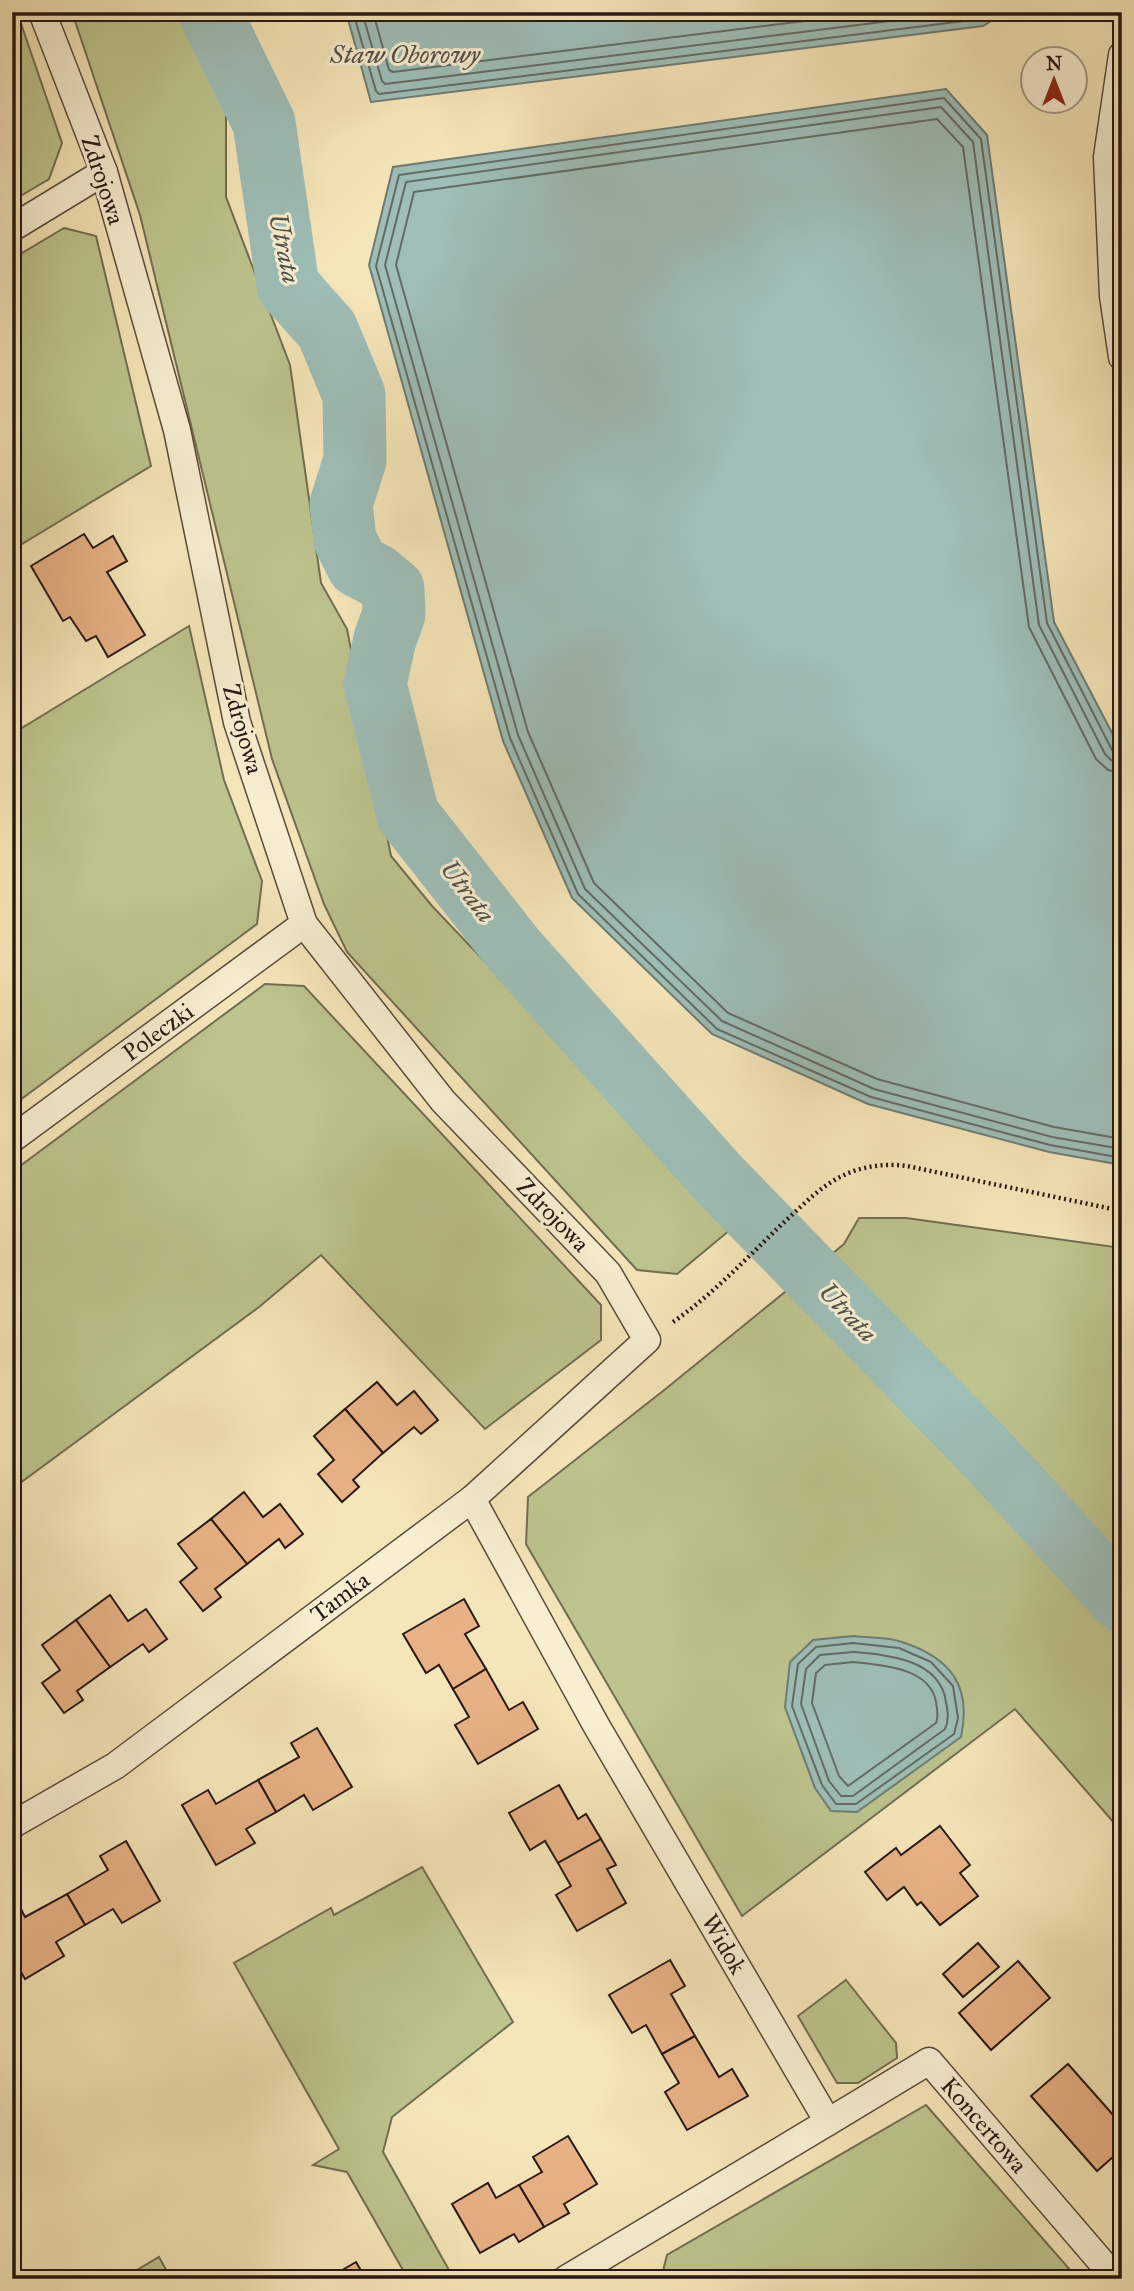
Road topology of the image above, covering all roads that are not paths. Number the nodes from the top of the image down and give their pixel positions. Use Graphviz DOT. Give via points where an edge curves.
graph roads {
  1 [pos="42,12"];
  2 [pos="1122,55"];
  3 [pos="104,172"];
  4 [pos="12,228"];
  5 [pos="1122,357"];
  6 [pos="304,924"];
  7 [pos="12,1139"];
  8 [pos="647,1340"];
  9 [pos="472,1499"];
  10 [pos="12,1825"];
  11 [pos="828,2122"];
  12 [pos="566,2279"];
  13 [pos="1116,2279"];
  1 -- 3 [label="street, Zdrojowa"];
  2 -- 5 [label="street" via="1107,157 1113,296"];
  3 -- 4 [label="street"];
  3 -- 6 [label="street, Zdrojowa" via="177,430 237,722"];
  6 -- 7 [label="street, Poleczki"];
  6 -- 8 [label="street, Zdrojowa" via="443,1101 608,1273"];
  8 -- 9 [label="street, Tamka"];
  9 -- 10 [label="street, Tamka" via="115,1766"];
  9 -- 11 [label="street, Widok" via="596,1725"];
  11 -- 12 [label="street"];
  11 -- 13 [label="street, Koncertowa" via="929,2061"];
}
